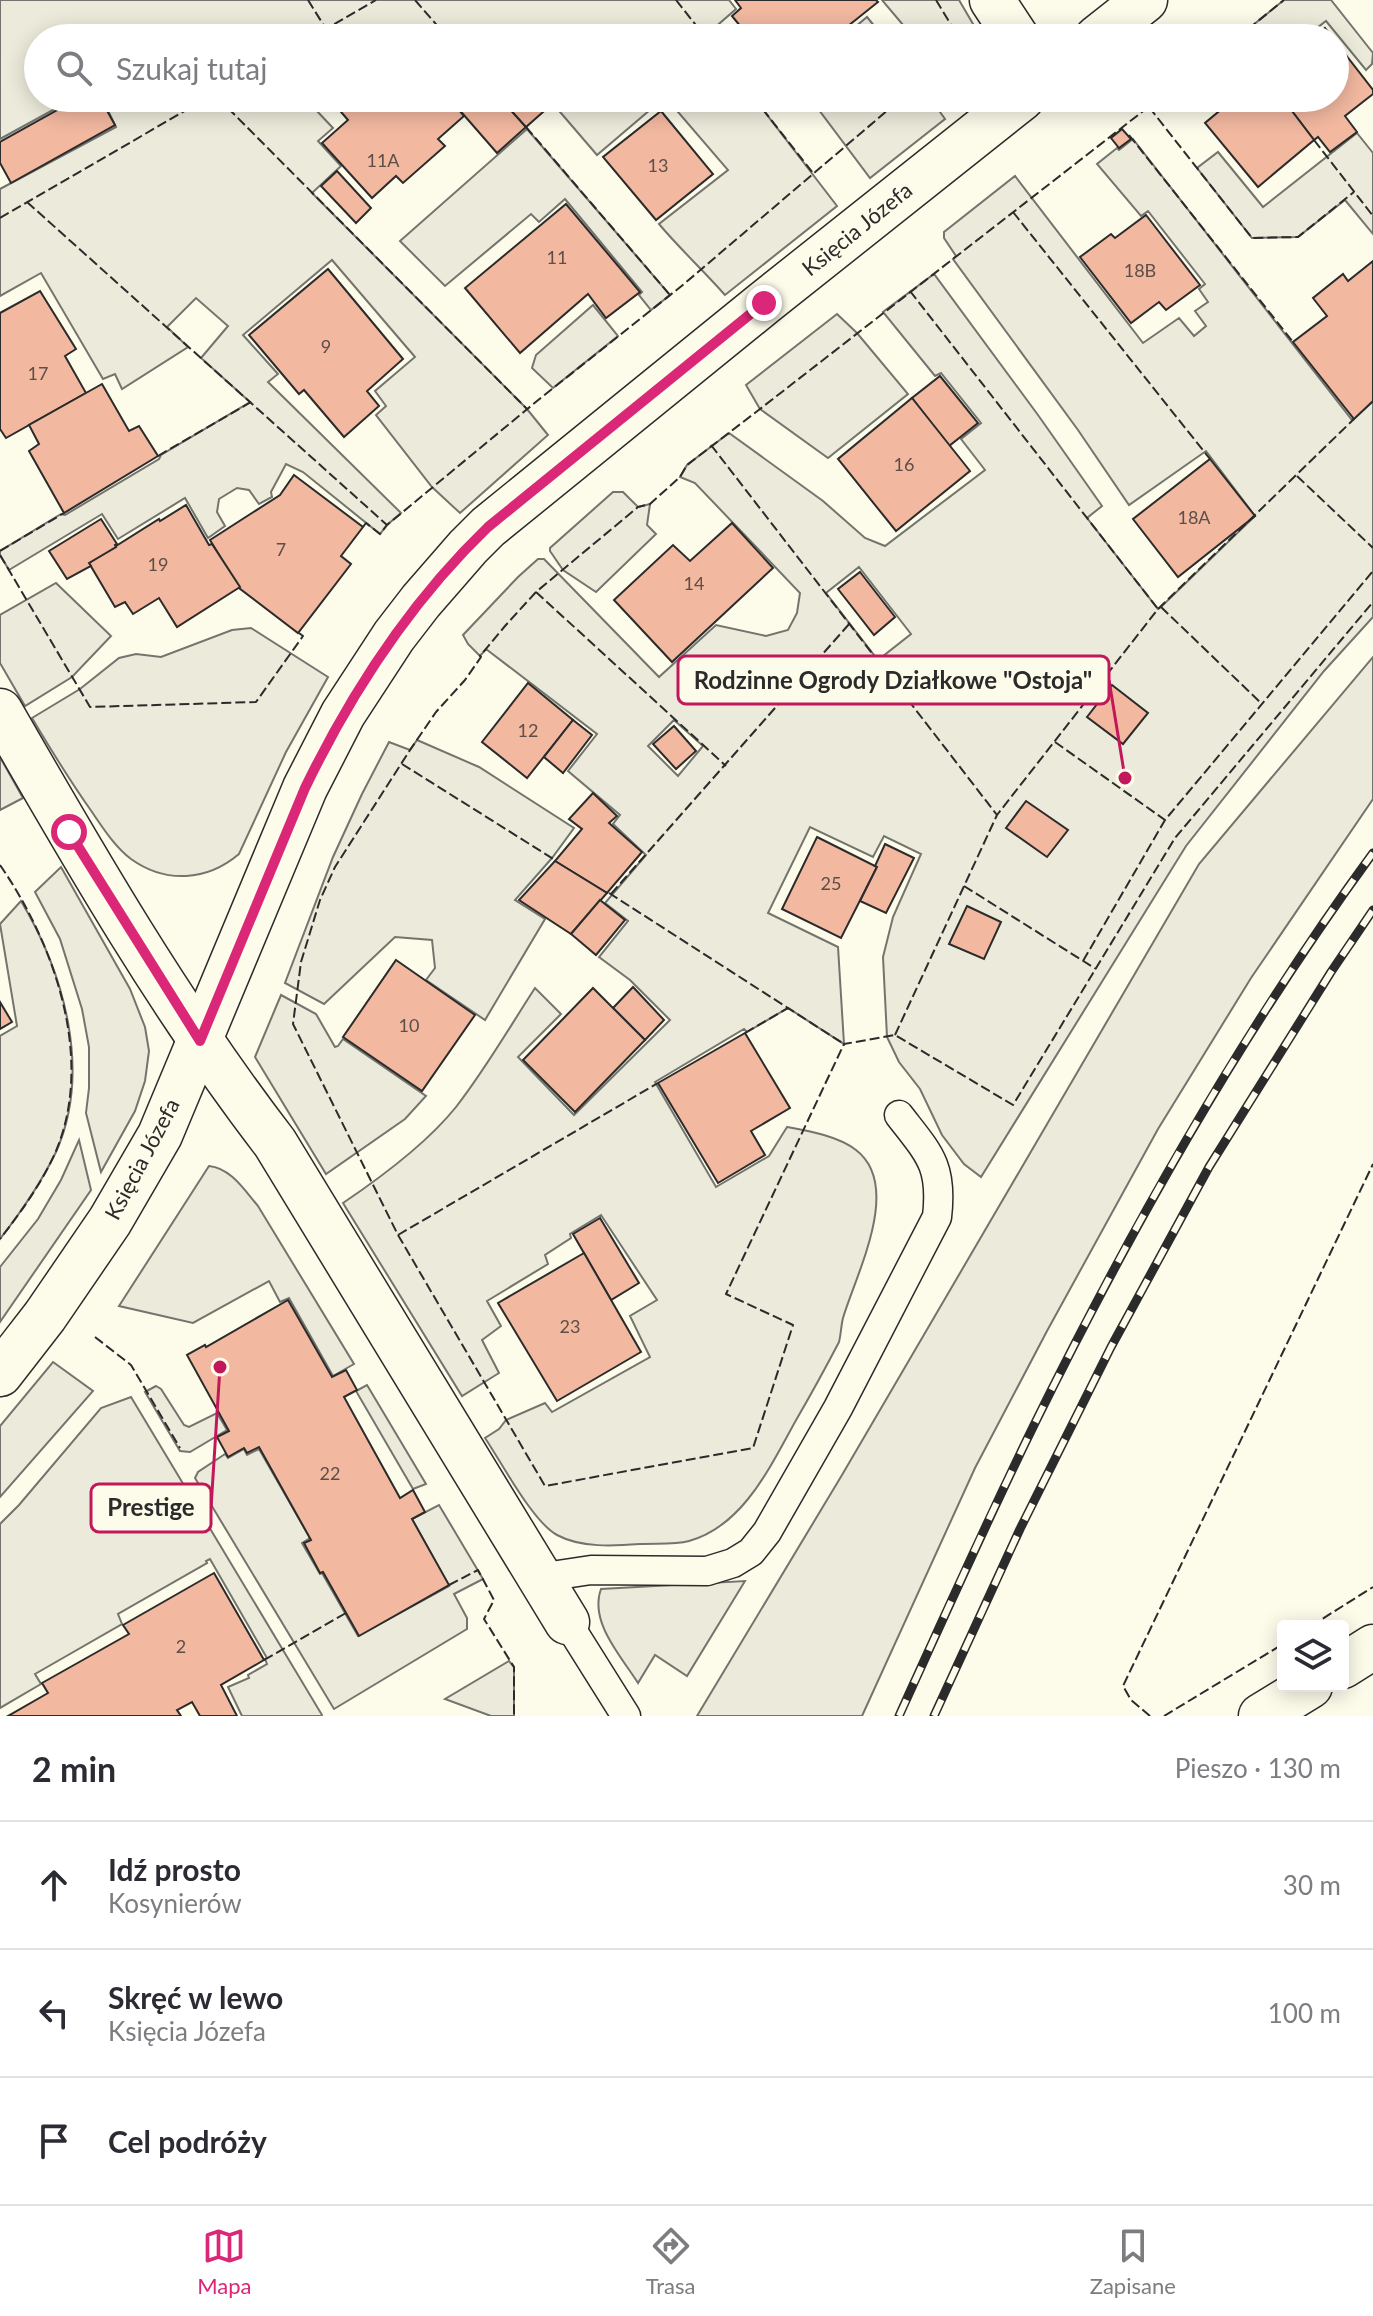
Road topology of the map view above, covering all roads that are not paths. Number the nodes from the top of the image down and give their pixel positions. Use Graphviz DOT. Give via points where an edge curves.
graph roads {
  1 [pos="992,0"];
  2 [pos="1145,0"];
  3 [pos="1008,24"];
  4 [pos="1115,24"];
  5 [pos="1004,112"];
  6 [pos="0,711"];
  7 [pos="200,1041"];
  8 [pos="899,1115"];
  9 [pos="0,1374"];
  10 [pos="538,1578"];
  11 [pos="567,1622"];
  12 [pos="1373,1647"];
  13 [pos="1349,1662"];
  14 [pos="1300,1692"];
  15 [pos="626,1716"];
  16 [pos="1261,1716"];
  1 -- 3 [label="street"];
  2 -- 4 [label="street"];
  5 -- 7 [label="street, Księcia Józefa" via="488,527 451,565 394,636 322,752"];
  6 -- 7 [label="street"];
  7 -- 9 [label="street, Księcia Józefa" via="160,1135 110,1221"];
  7 -- 10 [label="street" via="275,1143"];
  8 -- 10 [label="lane" via="937,1173 937,1217 767,1532 751,1552 707,1571 591,1570"];
  10 -- 11 [label="street"];
  11 -- 15 [label="lane"];
  12 -- 13 [label="street"];
  14 -- 16 [label="street"];
}
